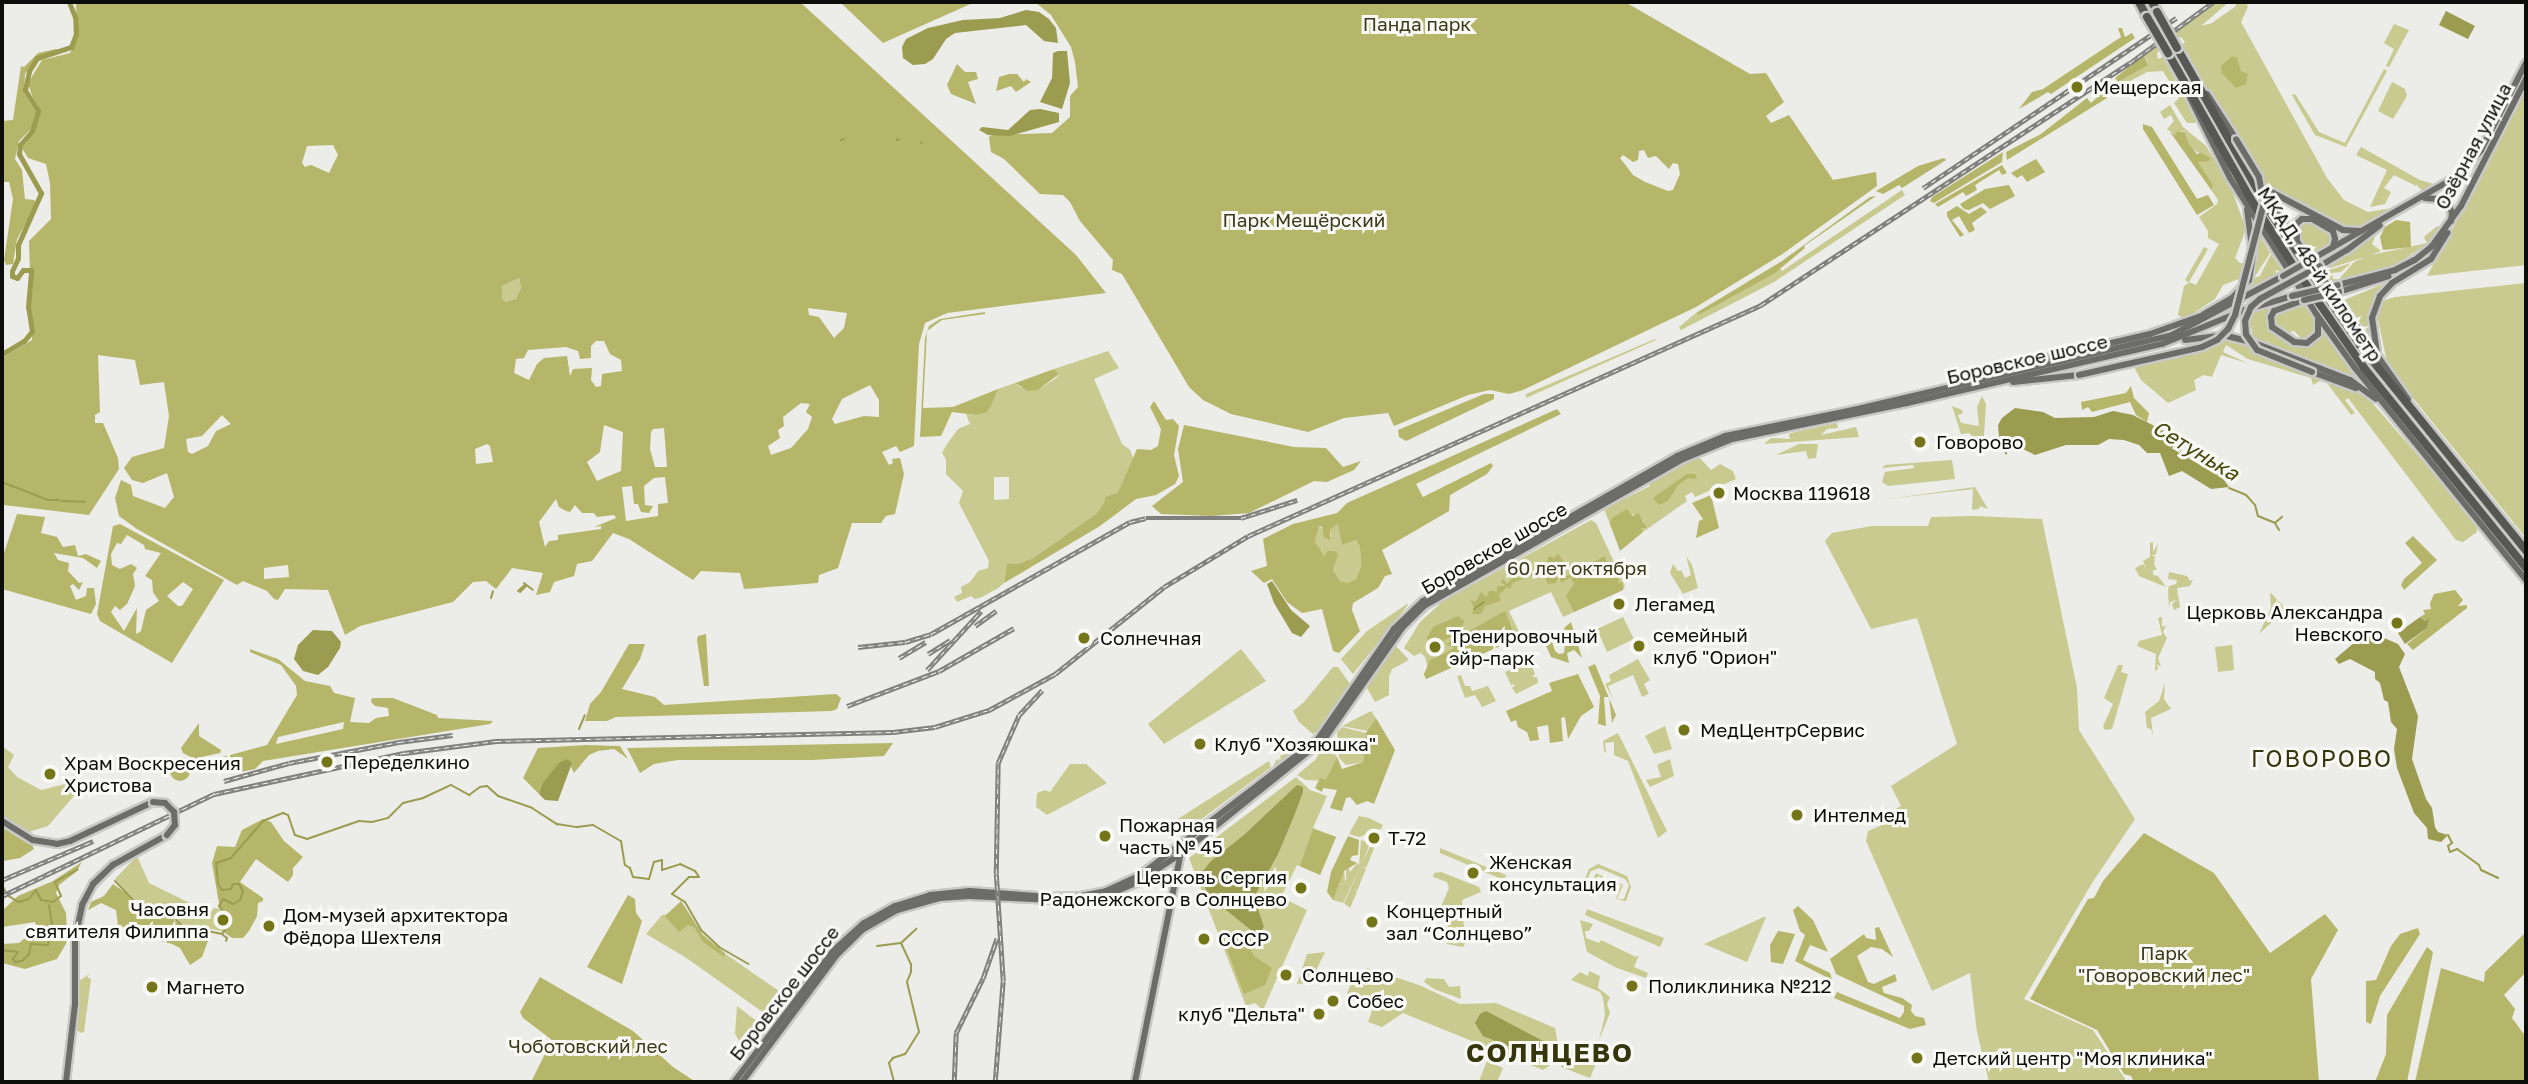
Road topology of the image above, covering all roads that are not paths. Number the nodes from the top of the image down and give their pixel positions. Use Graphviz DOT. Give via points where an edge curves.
graph roads {
  1 [pos="2139,2"];
  2 [pos="2152,2"];
  3 [pos="2526,63"];
  4 [pos="2191,73"];
  5 [pos="2526,79"];
  6 [pos="2185,86"];
  7 [pos="2246,172"];
  8 [pos="2256,183"];
  9 [pos="2241,197"];
  10 [pos="2420,200"];
  11 [pos="2390,217"];
  12 [pos="2452,220"];
  13 [pos="2368,228"];
  14 [pos="2299,243"];
  15 [pos="2332,248"];
  16 [pos="2300,267"];
  17 [pos="2339,289"];
  18 [pos="2229,306"];
  19 [pos="2317,314"];
  20 [pos="2196,319"];
  21 [pos="2162,344"];
  22 [pos="2382,364"];
  23 [pos="1977,381"];
  24 [pos="1993,383"];
  25 [pos="2391,413"];
  26 [pos="2482,498"];
  27 [pos="2526,551"];
  28 [pos="2526,568"];
  29 [pos="2526,580"];
  30 [pos="2,821"];
  31 [pos="1181,850"];
  32 [pos="1160,869"];
  33 [pos="1177,875"];
  34 [pos="66,1082"];
  35 [pos="734,1082"];
  36 [pos="742,1082"];
  37 [pos="1135,1082"];
  1 -- 6 [label="highway, МКАД, 48-й километр, bridge"];
  2 -- 4 [label="highway, МКАД, 48-й километр, bridge"];
  3 -- 10 [label="main road, Озёрная улица" via="2477,156 2451,182"];
  4 -- 7 [label="highway, МКАД, 48-й километр"];
  4 -- 24 [label="main road, bridge" via="2259,177 2264,203 2228,329 2202,347 2079,375"];
  5 -- 12 [label="main road, Озёрная улица"];
  6 -- 9 [label="main road"];
  6 -- 28 [label="highway, МКАД, 48-й километр" via="2249,198 2364,368"];
  7 -- 8 [label="main road"];
  7 -- 26 [label="highway, МКАД, 48-й километр" via="2360,345"];
  8 -- 13 [label="main road" via="2343,230"];
  8 -- 14 [label="main road"];
  9 -- 19 [label="main road"];
  9 -- 20 [label="main road" via="2250,225 2251,275 2238,293"];
  10 -- 11 [label="main road, Озёрная улица"];
  10 -- 12 [label="main road" via="2444,202"];
  11 -- 13 [label="main road, Озёрная улица"];
  11 -- 25 [label="main road, bridge" via="2361,240 2260,299 2245,321 2246,334 2257,350 2360,390"];
  12 -- 17 [label="main road, Озёрная улица" via="2415,260"];
  12 -- 22 [label="main road" via="2431,259 2388,286 2375,304 2373,334"];
  13 -- 15 [label="main road, Озёрная улица"];
  14 -- 15 [label="main road" via="2296,224 2307,218 2333,231"];
  14 -- 22 [label="main road"];
  15 -- 16 [label="main road, Озёрная улица, bridge"];
  16 -- 18 [label="main road, Боровское шоссе, bridge"];
  17 -- 19 [label="main road, bridge" via="2274,311 2271,321 2274,329 2294,342 2307,343 2318,334"];
  17 -- 21 [label="main road, Боровское шоссе, bridge" via="2245,310"];
  18 -- 20 [label="main road"];
  18 -- 23 [label="main road, Боровское шоссе" via="2172,335"];
  19 -- 25 [label="main road"];
  20 -- 23 [label="main road" via="2004,368"];
  21 -- 24 [label="main road, Боровское шоссе"];
  21 -- 25 [label="main road" via="2216,335 2244,340 2350,380"];
  22 -- 26 [label="main road"];
  23 -- 31 [label="main road, Боровское шоссе" via="1711,441 1431,594 1394,629 1320,737"];
  24 -- 31 [label="main road, Боровское шоссе" via="1712,445 1436,597 1403,627 1325,738"];
  25 -- 29 [label="main road"];
  26 -- 27 [label="highway, МКАД, 48-й километр"];
  30 -- 34 [label="main road, bridge" via="47,844 67,842 153,802 165,803 174,812 175,825 167,835 120,860 93,884 79,912"];
  31 -- 32 [label="main road, Боровское шоссе"];
  31 -- 33 [label="main road"];
  31 -- 35 [label="main road, Боровское шоссе" via="1142,874 1090,895 954,892 907,901 880,913 835,948"];
  32 -- 33 [label="main road" via="1172,867"];
  32 -- 36 [label="main road, Боровское шоссе" via="1122,890 1091,900 950,897 911,905 876,921 841,950"];
  33 -- 37 [label="main road"];
}
